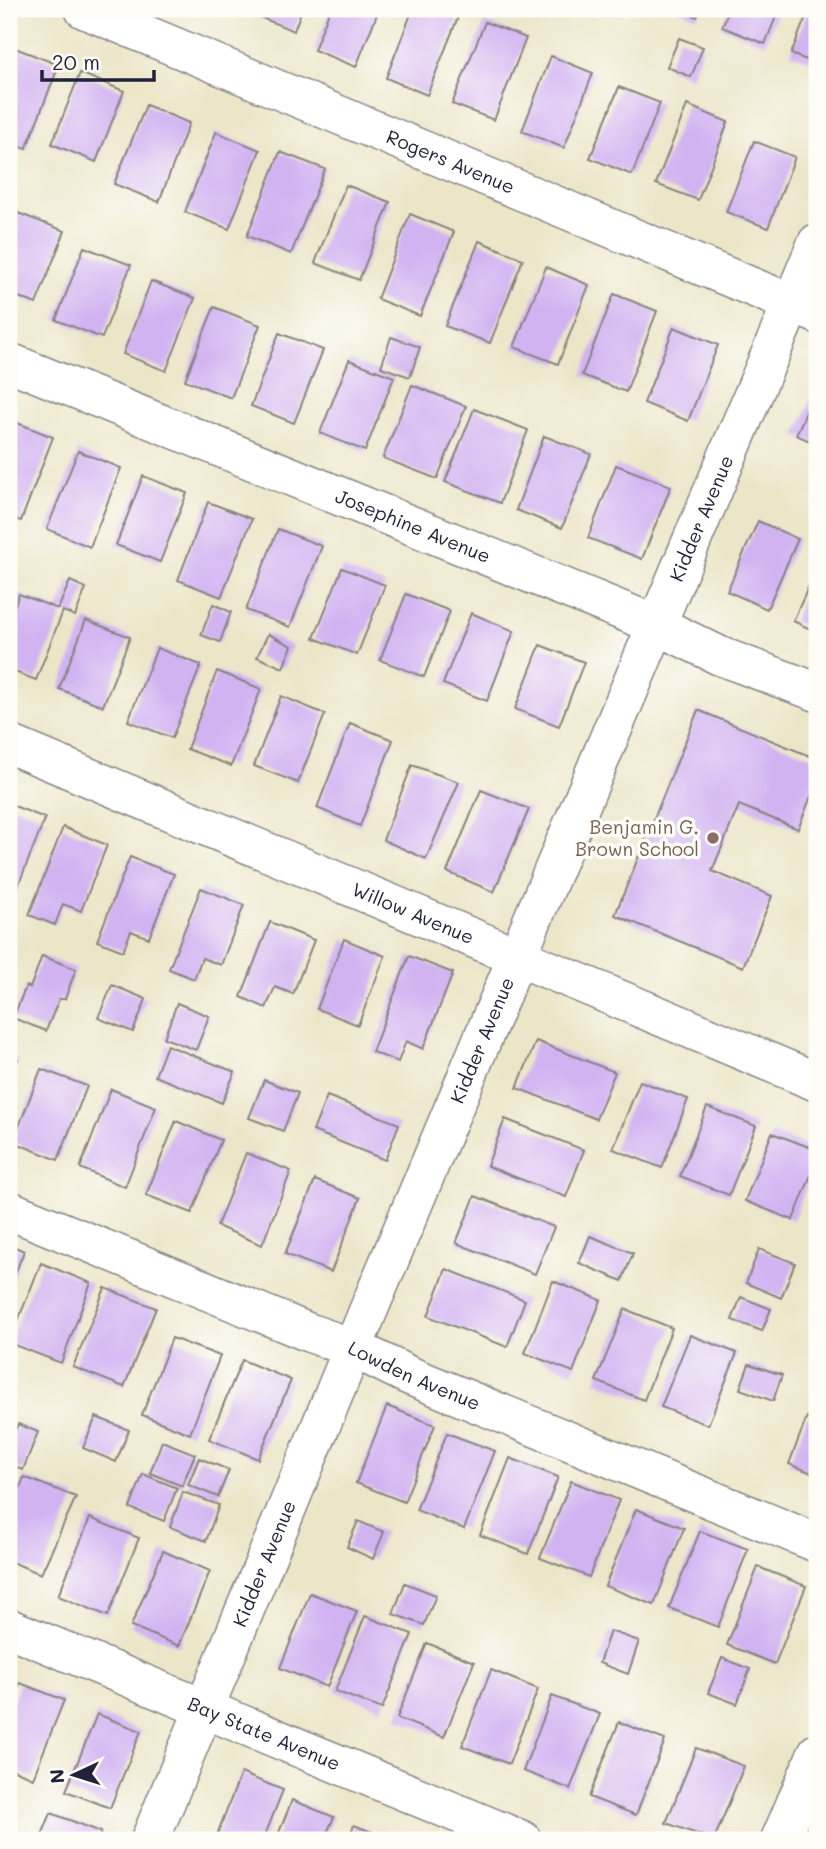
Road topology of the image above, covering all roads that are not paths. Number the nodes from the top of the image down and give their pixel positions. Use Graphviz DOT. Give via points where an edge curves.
graph roads {
  1 [pos="84,9"];
  2 [pos="817,243"];
  3 [pos="805,309"];
  4 [pos="9,362"];
  5 [pos="657,625"];
  6 [pos="817,692"];
  7 [pos="9,744"];
  8 [pos="518,956"];
  9 [pos="817,1082"];
  10 [pos="9,1210"];
  11 [pos="353,1348"];
  12 [pos="817,1543"];
  13 [pos="9,1628"];
  14 [pos="202,1709"];
  15 [pos="817,1753"];
  16 [pos="150,1840"];
  17 [pos="522,1840"];
  18 [pos="780,1840"];
  1 -- 3 [label="street, Rogers Avenue"];
  2 -- 3 [label="street, Kidder Avenue"];
  3 -- 5 [label="street, Kidder Avenue"];
  4 -- 5 [label="street, Josephine Avenue"];
  5 -- 6 [label="street, Josephine Avenue" via="720,656"];
  5 -- 8 [label="street, Kidder Avenue"];
  7 -- 8 [label="street, Willow Avenue"];
  8 -- 9 [label="street, Willow Avenue"];
  8 -- 11 [label="street, Kidder Avenue"];
  10 -- 11 [label="street, Lowden Avenue"];
  11 -- 12 [label="street, Lowden Avenue" via="408,1375"];
  11 -- 14 [label="street, Kidder Avenue"];
  13 -- 14 [label="street, Bay State Avenue"];
  14 -- 16 [label="street, Kidder Avenue"];
  14 -- 17 [label="street, Bay State Avenue"];
  15 -- 18 [label="street"];
}
